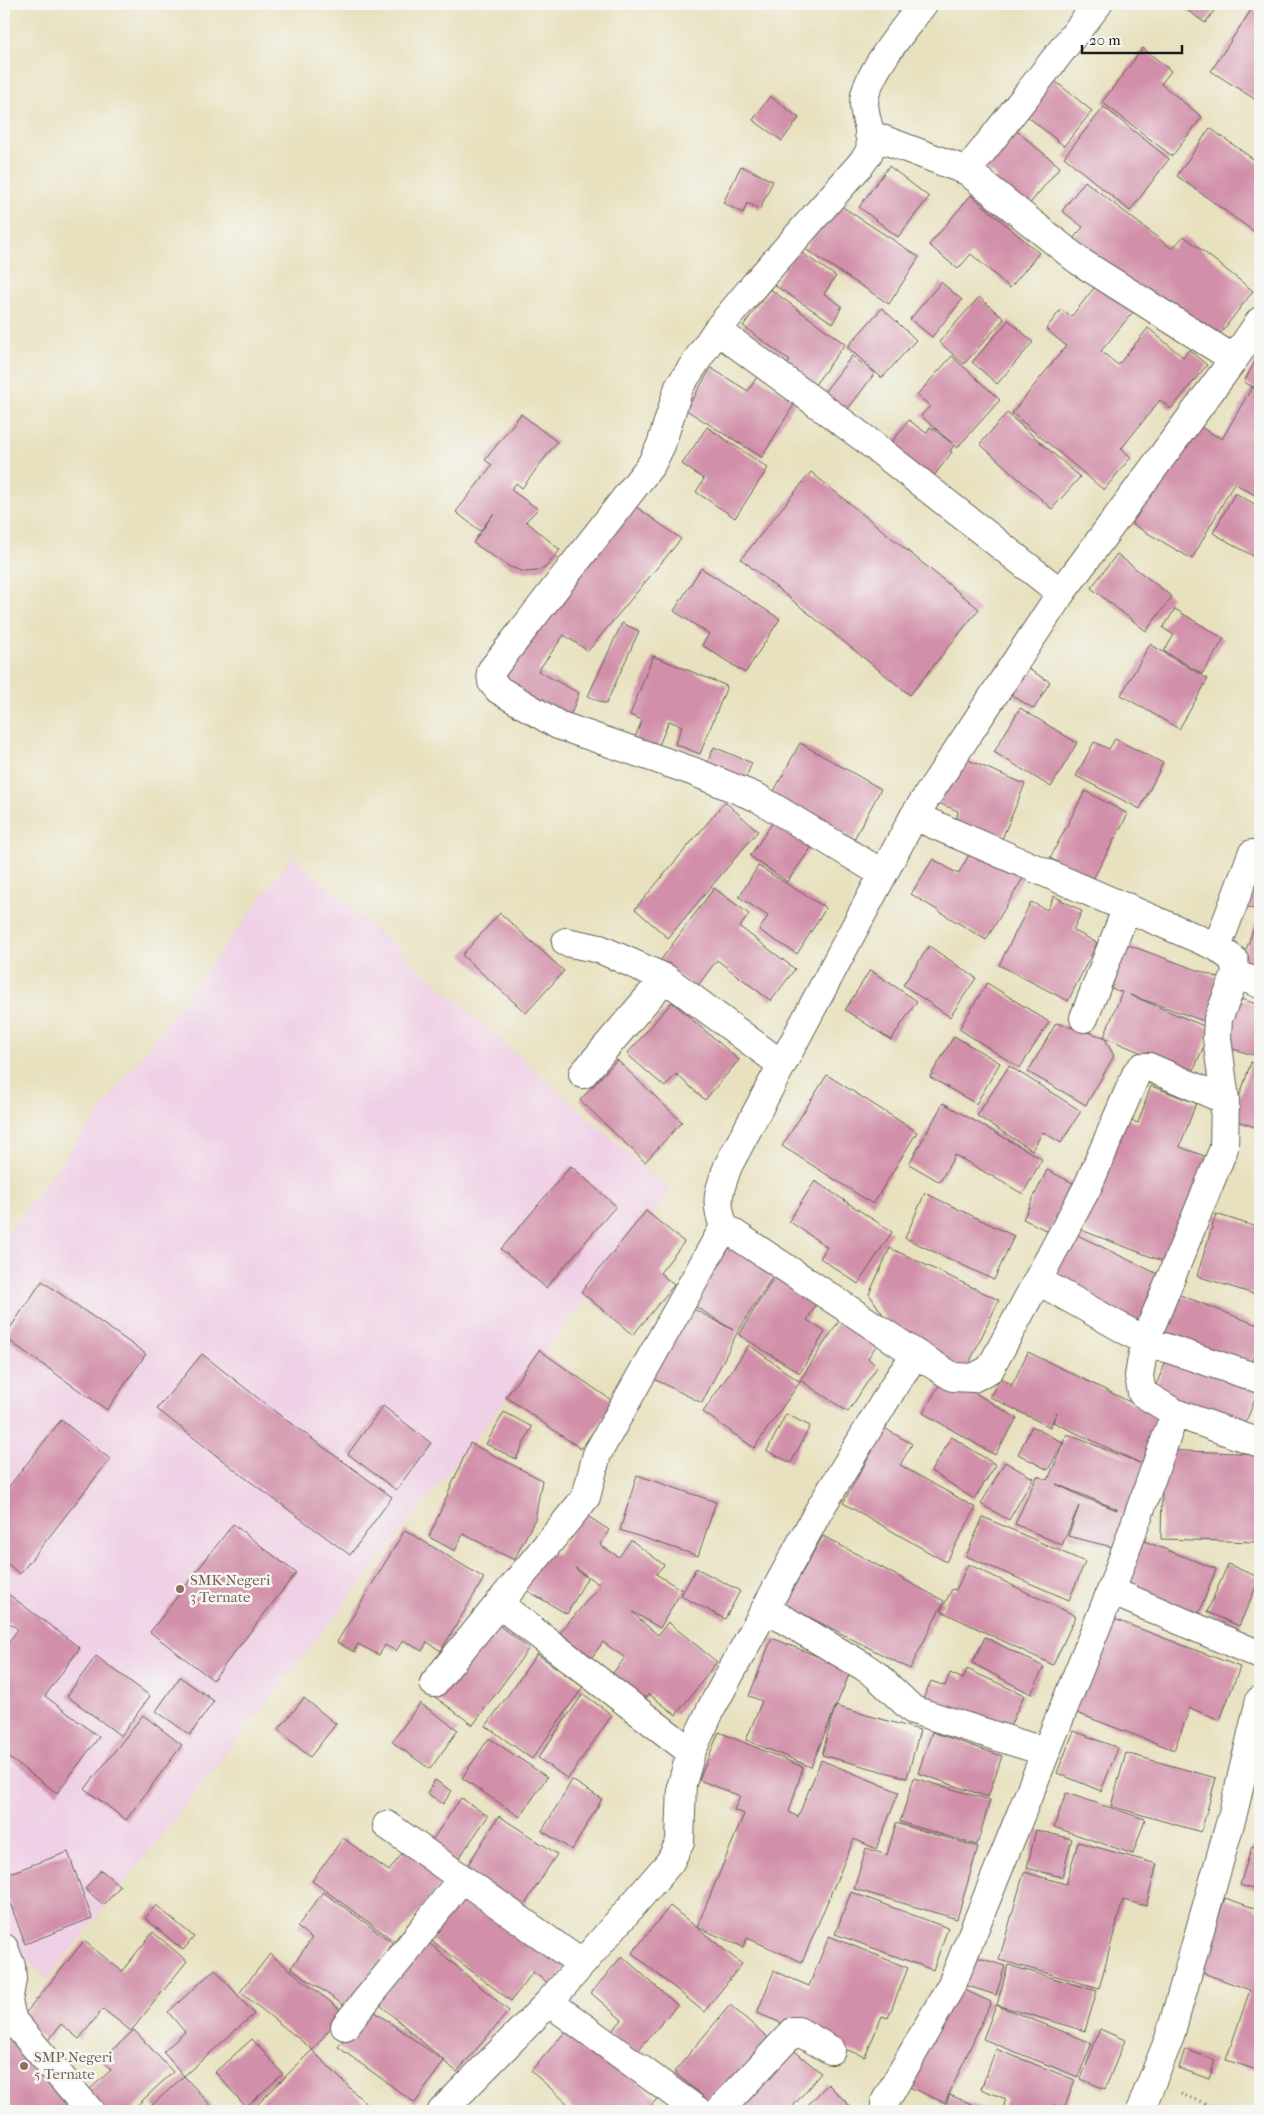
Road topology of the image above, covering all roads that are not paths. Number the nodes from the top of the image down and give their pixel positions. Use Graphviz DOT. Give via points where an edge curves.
graph roads {
  1 [pos="923,4"];
  2 [pos="1098,4"];
  3 [pos="869,134"];
  4 [pos="967,171"];
  5 [pos="1260,321"];
  6 [pos="717,330"];
  7 [pos="1234,359"];
  8 [pos="1061,593"];
  9 [pos="914,816"];
  10 [pos="1252,854"];
  11 [pos="883,874"];
  12 [pos="1127,907"];
  13 [pos="566,942"];
  14 [pos="1217,947"];
  15 [pos="665,978"];
  16 [pos="1248,979"];
  17 [pos="1084,1018"];
  18 [pos="781,1064"];
  19 [pos="582,1074"];
  20 [pos="1225,1100"];
  21 [pos="724,1226"];
  22 [pos="1039,1281"];
  23 [pos="1145,1342"];
  24 [pos="916,1354"];
  25 [pos="1260,1378"];
  26 [pos="1175,1412"];
  27 [pos="1260,1443"];
  28 [pos="1111,1591"];
  29 [pos="499,1604"];
  30 [pos="766,1609"];
  31 [pos="1260,1655"];
  32 [pos="434,1683"];
  33 [pos="1260,1700"];
  34 [pos="691,1752"];
  35 [pos="1046,1752"];
  36 [pos="386,1825"];
  37 [pos="462,1878"];
  38 [pos="4,1948"];
  39 [pos="582,1964"];
  40 [pos="549,2002"];
  41 [pos="345,2026"];
  42 [pos="831,2050"];
  43 [pos="90,2111"];
  44 [pos="442,2111"];
  45 [pos="698,2111"];
  46 [pos="719,2111"];
  47 [pos="886,2111"];
  48 [pos="1140,2111"];
  1 -- 3 [label="main road" via="868,86 863,108"];
  2 -- 4 [label="main road"];
  3 -- 4 [label="main road"];
  3 -- 6 [label="main road" via="869,152 860,165"];
  4 -- 7 [label="main road" via="1079,261"];
  5 -- 7 [label="main road"];
  6 -- 8 [label="main road" via="865,439"];
  6 -- 11 [label="main road" via="679,387 661,445 651,465 491,671 492,682 499,690 558,726 758,798"];
  7 -- 8 [label="main road"];
  8 -- 9 [label="main road"];
  9 -- 11 [label="main road"];
  9 -- 12 [label="main road"];
  10 -- 14 [label="main road"];
  11 -- 18 [label="main road"];
  12 -- 14 [label="main road"];
  12 -- 17 [label="main road"];
  13 -- 15 [label="main road" via="600,949"];
  14 -- 16 [label="main road" via="1234,960"];
  15 -- 18 [label="main road"];
  15 -- 19 [label="main road"];
  16 -- 20 [label="main road" via="1218,1019 1217,1038"];
  18 -- 21 [label="main road" via="728,1166 718,1194"];
  20 -- 22 [label="main road" via="1149,1067 1142,1067 1088,1186"];
  20 -- 23 [label="main road" via="1224,1148"];
  21 -- 24 [label="main road"];
  21 -- 29 [label="main road" via="597,1454 586,1498"];
  22 -- 23 [label="main road"];
  22 -- 24 [label="main road" via="990,1369 973,1378 954,1377"];
  23 -- 25 [label="main road"];
  23 -- 26 [label="main road" via="1138,1376 1142,1393"];
  24 -- 30 [label="main road" via="818,1512"];
  26 -- 27 [label="main road"];
  26 -- 28 [label="main road"];
  28 -- 31 [label="main road"];
  28 -- 35 [label="main road"];
  29 -- 32 [label="main road"];
  29 -- 34 [label="main road"];
  30 -- 34 [label="main road"];
  30 -- 35 [label="main road" via="863,1666 912,1710"];
  33 -- 48 [label="main road" via="1233,1813 1169,2039"];
  34 -- 39 [label="main road" via="682,1784 680,1842 670,1862"];
  35 -- 47 [label="main road" via="952,1984 889,2094 885,2102"];
  36 -- 37 [label="main road"];
  37 -- 39 [label="main road"];
  37 -- 41 [label="main road"];
  38 -- 43 [label="main road" via="11,1966 8,2002 14,2021"];
  39 -- 40 [label="main road"];
  40 -- 44 [label="main road"];
  40 -- 45 [label="main road"];
  42 -- 46 [label="main road" via="794,2031"];
}
